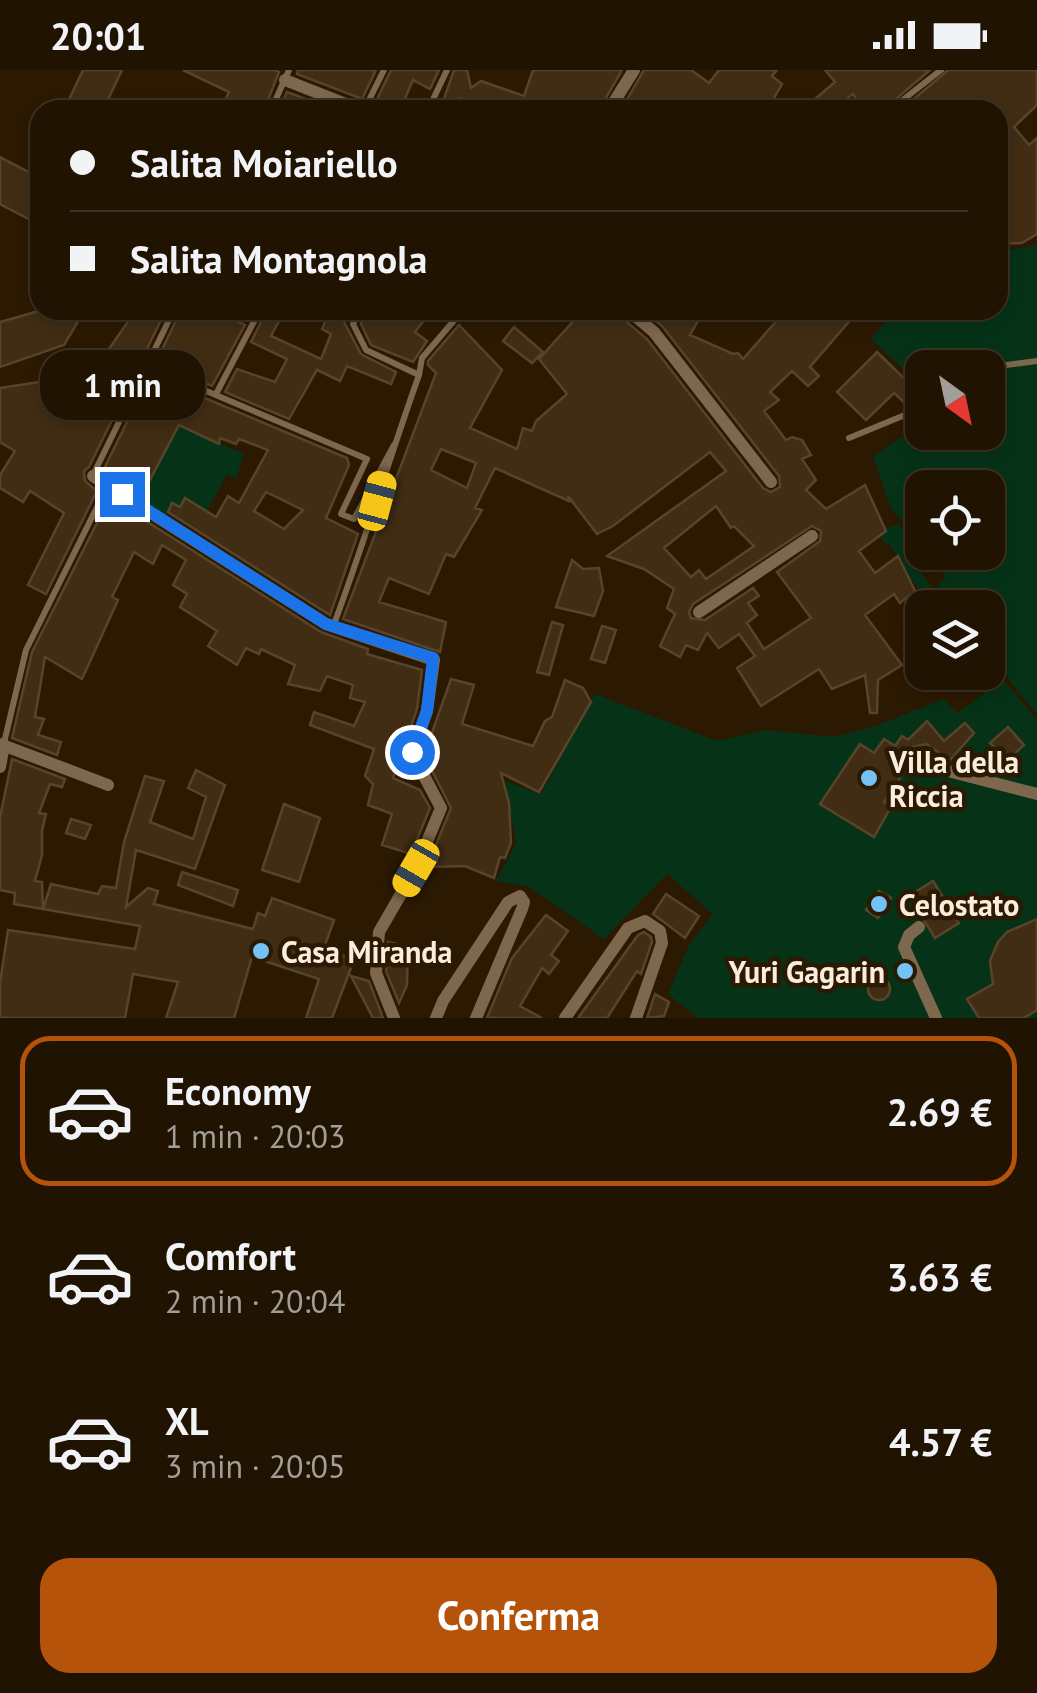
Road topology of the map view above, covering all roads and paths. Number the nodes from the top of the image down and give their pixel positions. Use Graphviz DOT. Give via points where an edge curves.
graph roads {
  1 [pos="384,70"];
  2 [pos="446,70"];
  3 [pos="634,70"];
  4 [pos="941,70"];
  5 [pos="287,75"];
  6 [pos="276,100"];
  7 [pos="341,100"];
  8 [pos="368,100"];
  9 [pos="432,100"];
  10 [pos="615,100"];
  11 [pos="903,100"];
  12 [pos="169,320"];
  13 [pos="255,320"];
  14 [pos="354,320"];
  15 [pos="454,320"];
  16 [pos="640,320"];
  17 [pos="1037,361"];
  18 [pos="1005,365"];
  19 [pos="147,366"];
  20 [pos="420,375"];
  21 [pos="216,394"];
  22 [pos="905,415"];
  23 [pos="850,438"];
  24 [pos="394,445"];
  25 [pos="93,476"];
  26 [pos="771,482"];
  27 [pos="108,486"];
  28 [pos="122,494"];
  29 [pos="812,536"];
  30 [pos="699,612"];
  31 [pos="333,628"];
  32 [pos="2,744"];
  33 [pos="921,753"];
  34 [pos="0,767"];
  35 [pos="108,785"];
  36 [pos="1037,794"];
  37 [pos="919,928"];
  38 [pos="394,1018"];
  39 [pos="436,1018"];
  40 [pos="476,1018"];
  41 [pos="565,1018"];
  42 [pos="636,1018"];
  43 [pos="936,1018"];
  1 -- 8 [label="lane"];
  2 -- 9 [label="lane"];
  3 -- 10 [label="street"];
  4 -- 11 [label="lane"];
  5 -- 6 [label="lane"];
  5 -- 7 [label="street"];
  12 -- 19 [label="lane"];
  13 -- 21 [label="lane"];
  14 -- 20 [label="lane" via="366,350"];
  15 -- 20 [label="lane" via="422,358"];
  16 -- 26 [label="street"];
  17 -- 18 [label="lane"];
  19 -- 21 [label="lane"];
  19 -- 25 [label="lane"];
  20 -- 24 [label="lane"];
  21 -- 24 [label="lane" via="367,459 341,514 354,519"];
  22 -- 23 [label="lane"];
  24 -- 31 [label="lane"];
  25 -- 27 [label="street"];
  27 -- 32 [label="lane" via="26,650"];
  28 -- 31 [label="street"];
  29 -- 30 [label="street"];
  31 -- 38 [label="street" via="434,660 427,711 412,752 441,808 376,948 378,982"];
  32 -- 34 [label="street"];
  32 -- 35 [label="street"];
  33 -- 36 [label="street" via="948,771"];
  37 -- 43 [label="street" via="904,947"];
  39 -- 40 [label="street" via="508,902 520,896 522,909"];
  41 -- 42 [label="street" via="628,928 645,921 660,931 662,943"];
}
